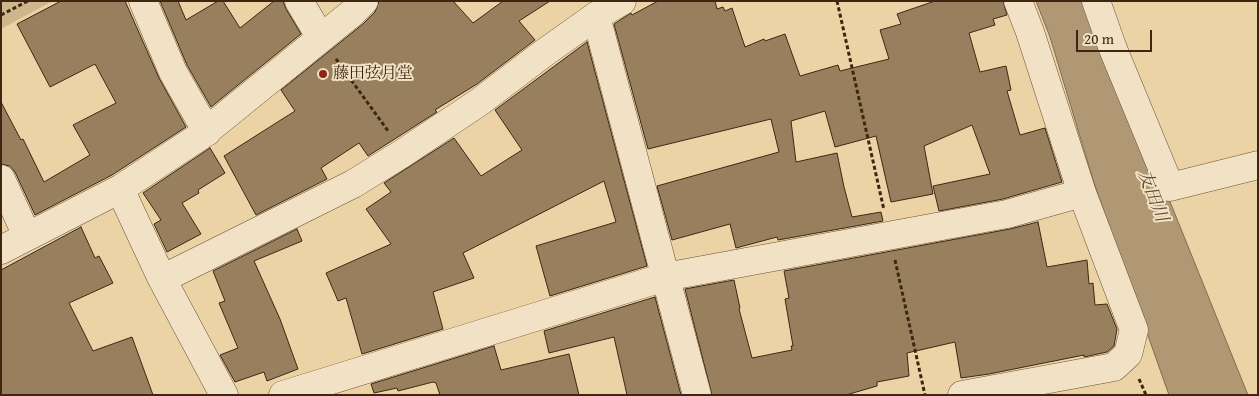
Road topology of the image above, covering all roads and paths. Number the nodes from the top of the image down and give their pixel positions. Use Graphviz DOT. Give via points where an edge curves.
graph roads {
  1 [pos="28,1"];
  2 [pos="143,1"];
  3 [pos="299,1"];
  4 [pos="364,1"];
  5 [pos="622,1"];
  6 [pos="837,1"];
  7 [pos="1018,1"];
  8 [pos="1096,1"];
  9 [pos="1,15"];
  10 [pos="596,16"];
  11 [pos="321,38"];
  12 [pos="207,132"];
  13 [pos="403,153"];
  14 [pos="1258,165"];
  15 [pos="1,179"];
  16 [pos="120,189"];
  17 [pos="1082,193"];
  18 [pos="27,236"];
  19 [pos="890,236"];
  20 [pos="1,250"];
  21 [pos="665,277"];
  22 [pos="162,279"];
  23 [pos="224,395"];
  24 [pos="283,395"];
  25 [pos="697,395"];
  26 [pos="925,395"];
  27 [pos="962,395"];
  1 -- 9 [label="path"];
  2 -- 12 [label="street" via="173,72"];
  3 -- 11 [label="street"];
  4 -- 11 [label="street"];
  5 -- 10 [label="street"];
  6 -- 19 [label="path"];
  7 -- 17 [label="street"];
  8 -- 14 [label="street" via="1170,187"];
  10 -- 13 [label="street" via="478,103"];
  10 -- 21 [label="street"];
  11 -- 12 [label="street"];
  11 -- 13 [label="path"];
  12 -- 16 [label="street"];
  13 -- 22 [label="street" via="353,184"];
  15 -- 18 [label="street"];
  16 -- 18 [label="street"];
  16 -- 22 [label="street"];
  17 -- 19 [label="street" via="1007,214"];
  17 -- 27 [label="street" via="1134,330 1128,354 1114,367"];
  18 -- 20 [label="street"];
  19 -- 21 [label="street"];
  19 -- 26 [label="path"];
  21 -- 24 [label="street"];
  21 -- 25 [label="street"];
  22 -- 23 [label="street"];
}
